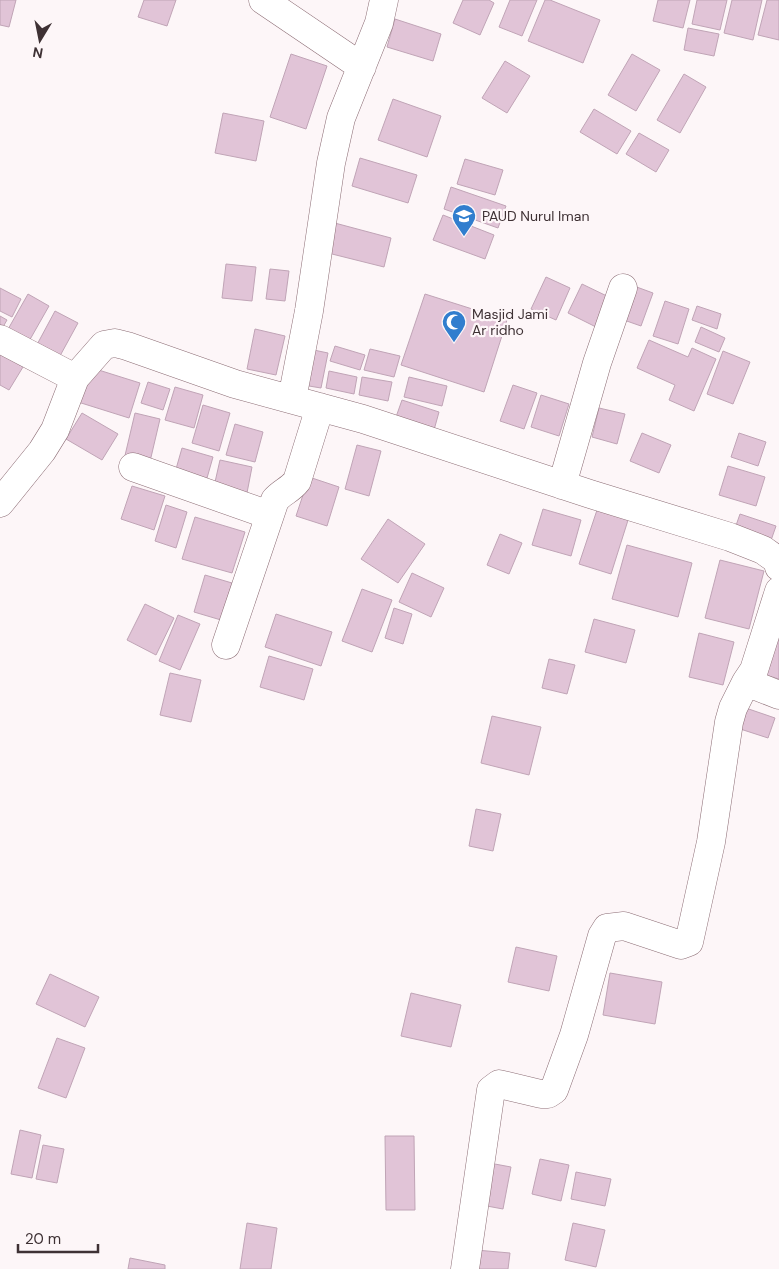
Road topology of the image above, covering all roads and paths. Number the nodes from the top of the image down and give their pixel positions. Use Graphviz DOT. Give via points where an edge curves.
graph roads {
  1 [pos="263,0"];
  2 [pos="384,0"];
  3 [pos="362,67"];
  4 [pos="623,288"];
  5 [pos="0,339"];
  6 [pos="75,378"];
  7 [pos="292,399"];
  8 [pos="320,407"];
  9 [pos="133,467"];
  10 [pos="562,485"];
  11 [pos="0,503"];
  12 [pos="269,515"];
  13 [pos="779,567"];
  14 [pos="779,590"];
  15 [pos="226,645"];
  16 [pos="746,682"];
  17 [pos="779,695"];
  18 [pos="465,1269"];
  1 -- 3 [label="street"];
  2 -- 3 [label="street" via="380,24"];
  3 -- 7 [label="street" via="341,118 331,163"];
  4 -- 10 [label="street" via="597,363"];
  5 -- 6 [label="street"];
  6 -- 7 [label="street" via="104,345 115,344 235,384"];
  6 -- 11 [label="street" via="55,430"];
  7 -- 8 [label="street"];
  8 -- 10 [label="street"];
  8 -- 12 [label="street" via="296,481 290,490 275,500"];
  9 -- 12 [label="street"];
  10 -- 13 [label="street" via="730,537 763,550 777,560"];
  12 -- 15 [label="street"];
  14 -- 16 [label="street" via="754,670"];
  16 -- 17 [label="street"];
  16 -- 18 [label="street" via="729,722 711,842 688,942 681,946 624,926 607,928 554,1090 542,1094 499,1084 491,1090"];
}
